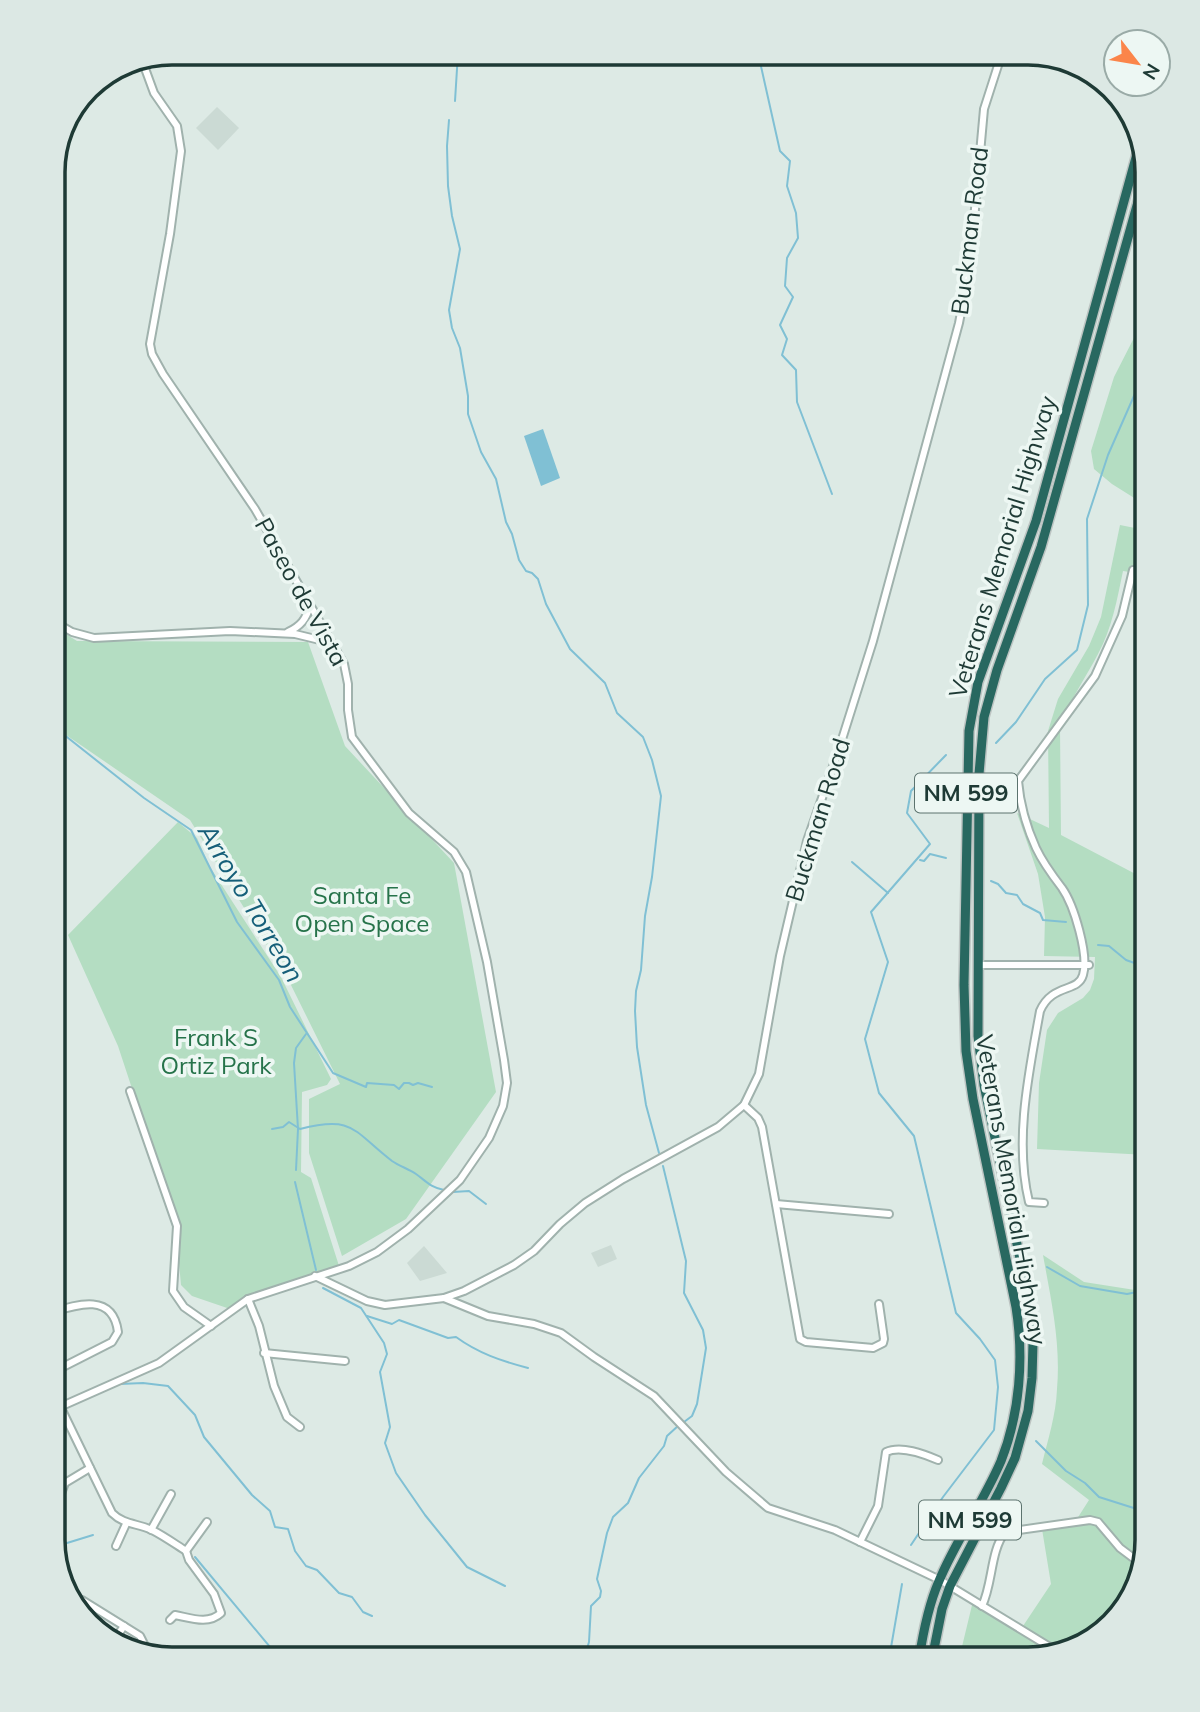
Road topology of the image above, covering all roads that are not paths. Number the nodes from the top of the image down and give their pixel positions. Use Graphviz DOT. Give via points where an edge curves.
graph roads {
  1 [pos="998,65"];
  2 [pos="145,69"];
  3 [pos="1134,163"];
  4 [pos="1135,213"];
  5 [pos="1133,570"];
  6 [pos="310,606"];
  7 [pos="65,628"];
  8 [pos="283,634"];
  9 [pos="332,643"];
  10 [pos="978,965"];
  11 [pos="1086,965"];
  12 [pos="131,1091"];
  13 [pos="744,1105"];
  14 [pos="1044,1203"];
  15 [pos="776,1204"];
  16 [pos="889,1214"];
  17 [pos="315,1276"];
  18 [pos="444,1298"];
  19 [pos="248,1299"];
  20 [pos="879,1304"];
  21 [pos="65,1308"];
  22 [pos="211,1326"];
  23 [pos="264,1353"];
  24 [pos="345,1361"];
  25 [pos="65,1366"];
  26 [pos="65,1404"];
  27 [pos="65,1416"];
  28 [pos="300,1427"];
  29 [pos="938,1460"];
  30 [pos="90,1468"];
  31 [pos="65,1483"];
  32 [pos="171,1494"];
  33 [pos="206,1522"];
  34 [pos="126,1524"];
  35 [pos="151,1530"];
  36 [pos="860,1542"];
  37 [pos="116,1546"];
  38 [pos="186,1551"];
  39 [pos="1133,1558"];
  40 [pos="940,1580"];
  41 [pos="950,1586"];
  42 [pos="86,1603"];
  43 [pos="982,1606"];
  44 [pos="170,1620"];
  45 [pos="124,1626"];
  46 [pos="119,1633"];
  47 [pos="144,1643"];
  48 [pos="1047,1645"];
  49 [pos="921,1647"];
  50 [pos="935,1647"];
  1 -- 13 [label="street, Buckman Road" via="984,109 970,264 959,323 873,640 807,841 759,1074"];
  2 -- 6 [label="street, Paseo de Vista" via="154,93 177,126 181,151 152,326 152,354 255,509"];
  3 -- 40 [label="highway, Veterans Memorial Highway / NM 599" via="1036,521 978,682 969,730 966,1051 1016,1307 1020,1356 1016,1405 1001,1460"];
  4 -- 10 [label="highway, Veterans Memorial Highway / NM 599" via="1041,547 987,701 980,749"];
  5 -- 11 [label="street" via="1122,616 1095,676 1018,781 1036,848 1072,906"];
  6 -- 8 [label="street" via="306,619"];
  6 -- 9 [label="street, Paseo de Vista"];
  7 -- 8 [label="street" via="94,638 206,631"];
  8 -- 9 [label="street"];
  9 -- 17 [label="street, Paseo de Vista" via="344,664 352,737 408,813 454,852 466,872 507,1083 489,1138 449,1191 377,1252"];
  10 -- 11 [label="street"];
  10 -- 41 [label="highway, Veterans Memorial Highway / NM 599" via="980,1061 1029,1302 1034,1359 1028,1410 1015,1458"];
  11 -- 14 [label="street" via="1079,983 1044,1002 1028,1077 1026,1190 1029,1202"];
  12 -- 22 [label="street" via="177,1226 173,1291 184,1307"];
  13 -- 15 [label="street" via="762,1127"];
  13 -- 18 [label="street, Buckman Road" via="718,1127 584,1203 514,1265"];
  15 -- 16 [label="street"];
  15 -- 20 [label="street" via="800,1339 879,1346 884,1339"];
  17 -- 18 [label="street, Buckman Road" via="376,1303"];
  17 -- 19 [label="street, Paseo de Vista"];
  18 -- 36 [label="street" via="488,1316 561,1333 654,1396 758,1501 777,1513 825,1526"];
  19 -- 22 [label="street, Paseo de Vista"];
  19 -- 23 [label="street"];
  21 -- 25 [label="street" via="89,1303 103,1308 118,1326 117,1338"];
  22 -- 26 [label="street, Paseo de Vista" via="162,1361"];
  23 -- 24 [label="street"];
  23 -- 28 [label="street" via="288,1417"];
  27 -- 30 [label="street"];
  29 -- 36 [label="street" via="917,1452 886,1452 878,1506"];
  30 -- 31 [label="street"];
  30 -- 34 [label="street" via="112,1513"];
  32 -- 35 [label="street"];
  33 -- 38 [label="street"];
  34 -- 35 [label="street"];
  34 -- 37 [label="street"];
  35 -- 38 [label="street"];
  36 -- 40 [label="street"];
  38 -- 44 [label="street" via="221,1612 208,1620 175,1615"];
  39 -- 43 [label="street" via="1098,1522 1090,1520 1004,1531"];
  40 -- 41 [label="street"];
  40 -- 49 [label="highway, Veterans Memorial Highway / NM 599"];
  41 -- 43 [label="street"];
  41 -- 50 [label="highway, Veterans Memorial Highway / NM 599"];
  42 -- 45 [label="street"];
  43 -- 48 [label="street"];
  45 -- 46 [label="street"];
  45 -- 47 [label="street"];
}
